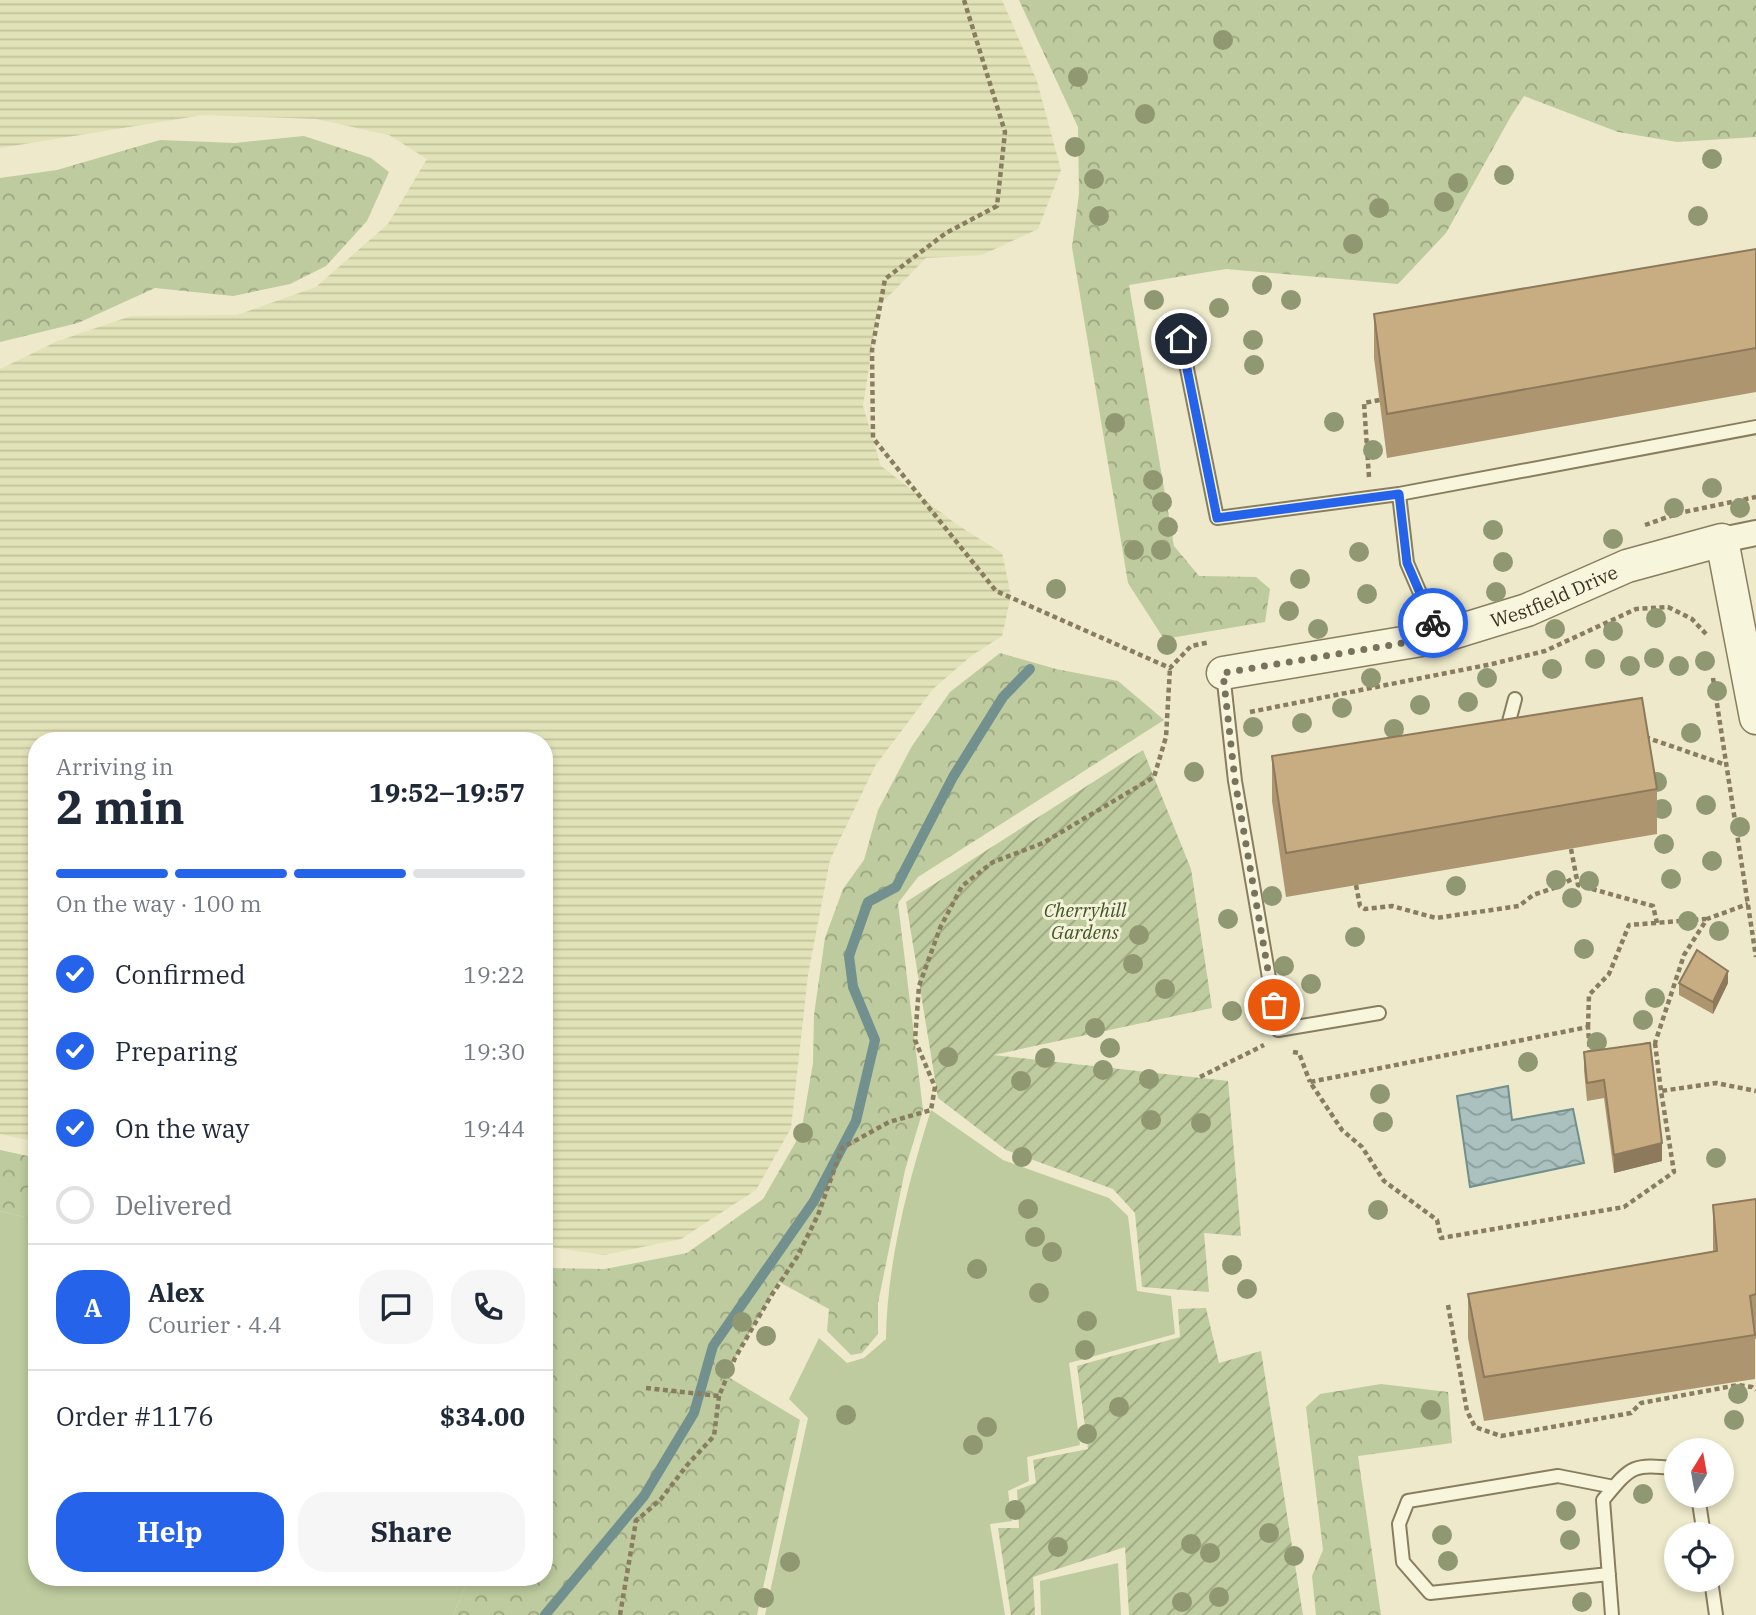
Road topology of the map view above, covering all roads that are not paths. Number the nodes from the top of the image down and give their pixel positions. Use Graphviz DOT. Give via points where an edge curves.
graph roads {
  1 [pos="1181,339"];
  2 [pos="1756,427"];
  3 [pos="1399,494"];
  4 [pos="1756,533"];
  5 [pos="1722,540"];
  6 [pos="1439,637"];
  7 [pos="1223,673"];
  8 [pos="1515,699"];
  9 [pos="1756,718"];
  10 [pos="1483,734"];
  11 [pos="1379,1013"];
  12 [pos="1664,1467"];
  13 [pos="1614,1487"];
  14 [pos="1609,1574"];
  15 [pos="1713,1592"];
  16 [pos="1612,1615"];
  17 [pos="1716,1615"];
  1 -- 3 [label="lane" via="1217,518"];
  2 -- 3 [label="lane"];
  3 -- 6 [label="lane" via="1407,563"];
  4 -- 5 [label="street"];
  5 -- 6 [label="street, Westfield Drive" via="1627,566 1527,610"];
  5 -- 9 [label="street"];
  6 -- 7 [label="street, Westfield Drive"];
  7 -- 11 [label="lane, Westfield Drive" via="1235,781 1278,1030"];
  8 -- 10 [label="lane" via="1507,729"];
  12 -- 13 [label="lane" via="1643,1465"];
  13 -- 14 [label="lane" via="1603,1500"];
  13 -- 14 [label="lane" via="1558,1476 1408,1501 1399,1524 1402,1562 1430,1593"];
  14 -- 16 [label="lane"];
  15 -- 17 [label="lane"];
}
